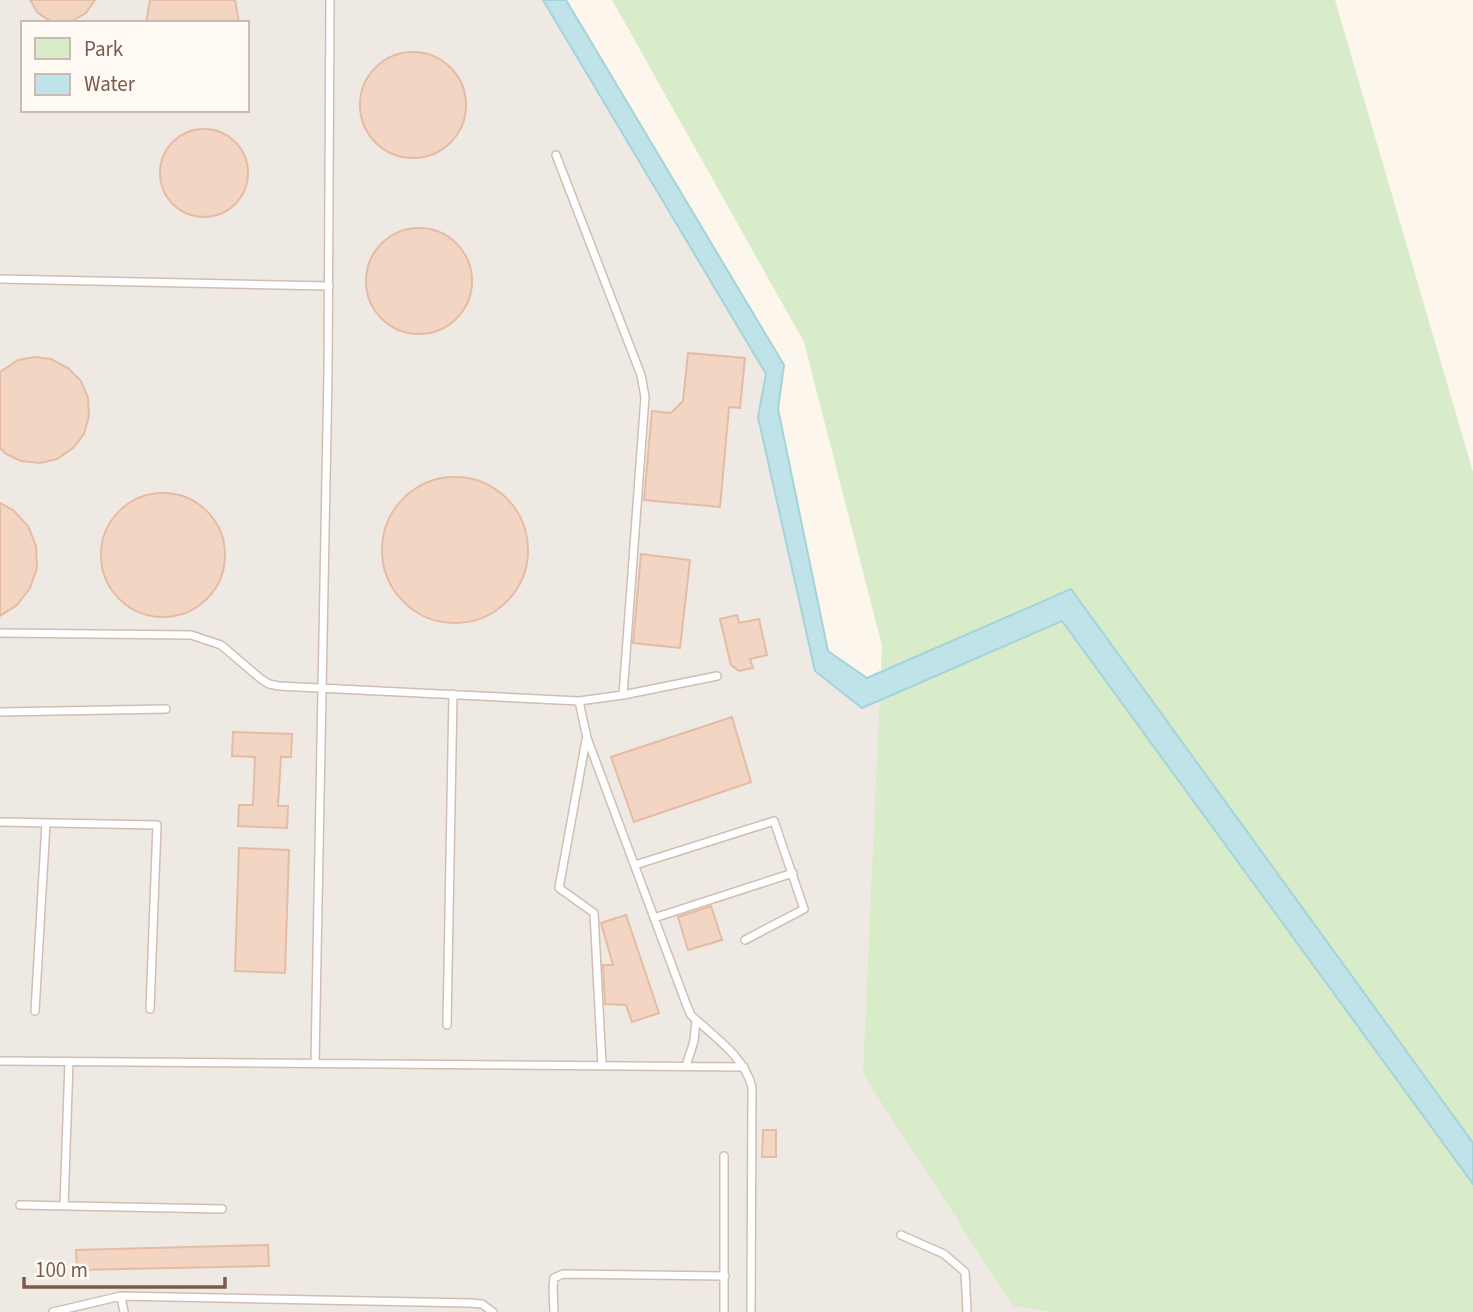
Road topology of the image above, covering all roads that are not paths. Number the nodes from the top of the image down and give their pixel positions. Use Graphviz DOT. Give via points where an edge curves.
graph roads {
  1 [pos="330,0"];
  2 [pos="556,155"];
  3 [pos="0,279"];
  4 [pos="329,286"];
  5 [pos="0,633"];
  6 [pos="717,676"];
  7 [pos="321,687"];
  8 [pos="453,694"];
  9 [pos="623,695"];
  10 [pos="579,701"];
  11 [pos="166,709"];
  12 [pos="0,712"];
  13 [pos="587,738"];
  14 [pos="0,822"];
  15 [pos="47,822"];
  16 [pos="635,865"];
  17 [pos="793,873"];
  18 [pos="654,918"];
  19 [pos="745,940"];
  20 [pos="150,1009"];
  21 [pos="35,1011"];
  22 [pos="696,1020"];
  23 [pos="447,1025"];
  24 [pos="0,1060"];
  25 [pos="69,1062"];
  26 [pos="315,1062"];
  27 [pos="601,1065"];
  28 [pos="686,1066"];
  29 [pos="744,1068"];
  30 [pos="724,1156"];
  31 [pos="20,1205"];
  32 [pos="64,1206"];
  33 [pos="222,1209"];
  34 [pos="901,1236"];
  35 [pos="724,1276"];
  36 [pos="121,1296"];
  37 [pos="53,1312"];
  38 [pos="124,1312"];
  39 [pos="493,1312"];
  40 [pos="554,1312"];
  41 [pos="724,1312"];
  42 [pos="751,1312"];
  43 [pos="967,1312"];
  1 -- 4 [label="lane"];
  2 -- 9 [label="lane" via="641,375 645,397"];
  3 -- 4 [label="lane"];
  4 -- 7 [label="lane"];
  5 -- 7 [label="lane" via="191,635 221,645 269,684"];
  6 -- 9 [label="lane"];
  7 -- 8 [label="lane"];
  7 -- 26 [label="lane"];
  8 -- 10 [label="lane"];
  8 -- 23 [label="lane"];
  9 -- 10 [label="lane"];
  10 -- 13 [label="lane"];
  11 -- 12 [label="lane"];
  13 -- 16 [label="lane"];
  13 -- 27 [label="lane" via="559,888 594,913"];
  14 -- 15 [label="lane"];
  15 -- 20 [label="lane" via="157,825"];
  15 -- 21 [label="lane"];
  16 -- 17 [label="lane" via="774,821"];
  16 -- 18 [label="lane"];
  17 -- 18 [label="lane"];
  17 -- 19 [label="lane" via="804,909"];
  18 -- 22 [label="lane"];
  22 -- 28 [label="lane"];
  22 -- 29 [label="lane"];
  24 -- 25 [label="lane"];
  25 -- 26 [label="lane"];
  25 -- 32 [label="lane"];
  26 -- 27 [label="lane"];
  27 -- 28 [label="lane"];
  28 -- 29 [label="lane"];
  29 -- 42 [label="lane" via="752,1087"];
  30 -- 35 [label="lane"];
  31 -- 32 [label="lane"];
  32 -- 33 [label="lane"];
  34 -- 43 [label="lane" via="944,1254 965,1272"];
  35 -- 40 [label="lane" via="563,1274 555,1278 552,1287"];
  35 -- 41 [label="lane"];
  36 -- 37 [label="lane"];
  36 -- 38 [label="lane"];
  36 -- 39 [label="lane" via="470,1303"];
}
